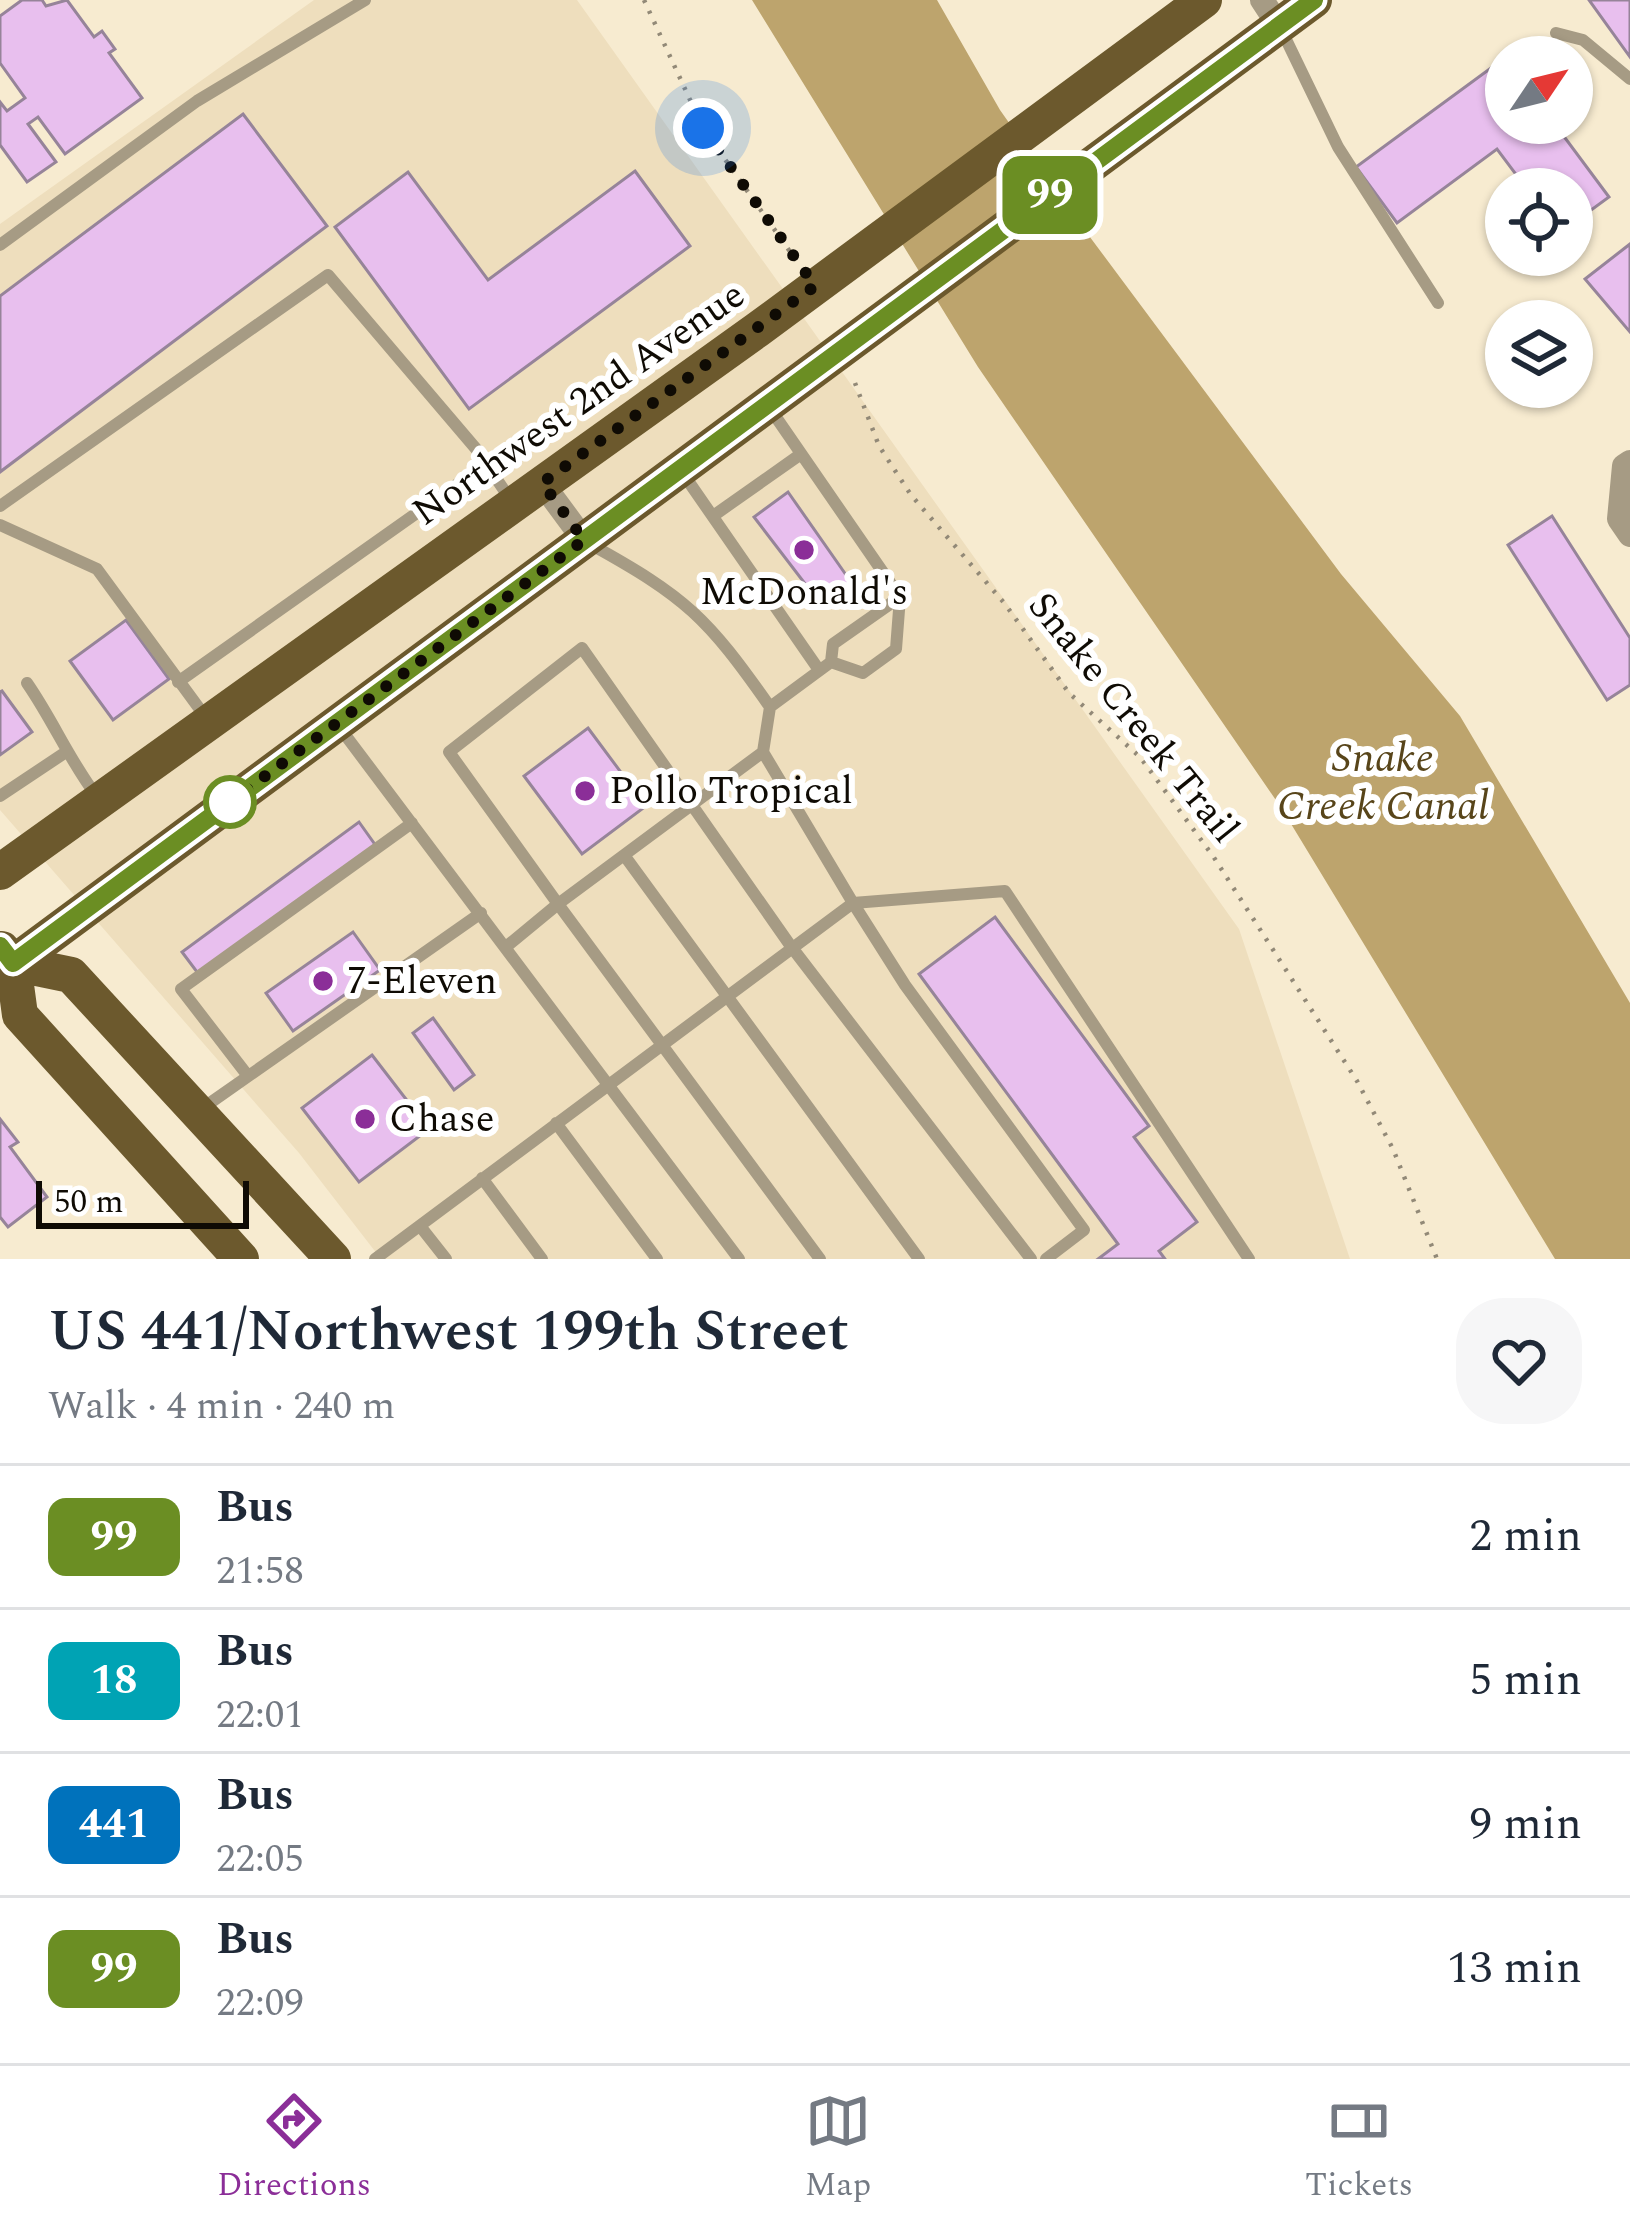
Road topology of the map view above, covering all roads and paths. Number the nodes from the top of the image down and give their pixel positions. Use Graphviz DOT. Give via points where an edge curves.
graph roads {
  1 [pos="365,0"];
  2 [pos="644,0"];
  3 [pos="1204,0"];
  4 [pos="1314,0"];
  5 [pos="1270,13"];
  6 [pos="1556,33"];
  7 [pos="1630,79"];
  8 [pos="0,245"];
  9 [pos="815,286"];
  10 [pos="1438,303"];
  11 [pos="837,352"];
  12 [pos="766,404"];
  13 [pos="801,454"];
  14 [pos="1630,462"];
  15 [pos="486,464"];
  16 [pos="680,469"];
  17 [pos="527,493"];
  18 [pos="0,506"];
  19 [pos="712,516"];
  20 [pos="0,525"];
  21 [pos="1630,535"];
  22 [pos="584,540"];
  23 [pos="900,598"];
  24 [pos="825,666"];
  25 [pos="178,682"];
  26 [pos="27,683"];
  27 [pos="770,707"];
  28 [pos="208,720"];
  29 [pos="337,723"];
  30 [pos="763,752"];
  31 [pos="63,754"];
  32 [pos="0,796"];
  33 [pos="98,799"];
  34 [pos="694,802"];
  35 [pos="412,823"];
  36 [pos="624,855"];
  37 [pos="0,872"];
  38 [pos="853,903"];
  39 [pos="558,904"];
  40 [pos="482,913"];
  41 [pos="790,945"];
  42 [pos="507,946"];
  43 [pos="4,961"];
  44 [pos="725,995"];
  45 [pos="660,1045"];
  46 [pos="248,1076"];
  47 [pos="611,1082"];
  48 [pos="199,1110"];
  49 [pos="556,1123"];
  50 [pos="482,1178"];
  51 [pos="420,1226"];
  52 [pos="241,1259"];
  53 [pos="333,1259"];
  54 [pos="375,1259"];
  55 [pos="446,1259"];
  56 [pos="542,1259"];
  57 [pos="657,1259"];
  58 [pos="739,1259"];
  59 [pos="820,1259"];
  60 [pos="919,1259"];
  61 [pos="1031,1259"];
  62 [pos="1046,1259"];
  63 [pos="1250,1259"];
  64 [pos="1437,1259"];
  1 -- 8 [label="lane" via="196,101"];
  2 -- 9 [label="path" via="703,128"];
  3 -- 9 [label="main road, Northwest 2nd Avenue"];
  4 -- 5 [label="main road"];
  5 -- 10 [label="lane" via="1338,147"];
  5 -- 11 [label="main road" via="1061,188"];
  6 -- 7 [label="lane" via="1583,40"];
  9 -- 17 [label="main road, Northwest 2nd Avenue"];
  11 -- 12 [label="main road"];
  11 -- 64 [label="path, Snake Creek Trail" via="902,482 1069,692 1140,757 1226,875 1357,1081"];
  12 -- 13 [label="lane"];
  12 -- 16 [label="main road"];
  13 -- 19 [label="lane"];
  13 -- 23 [label="lane"];
  14 -- 21 [label="street" via="1619,519"];
  15 -- 17 [label="lane"];
  15 -- 18 [label="lane" via="328,275"];
  15 -- 25 [label="lane"];
  16 -- 19 [label="lane"];
  16 -- 22 [label="main road"];
  17 -- 22 [label="street"];
  17 -- 28 [label="main road, Northwest 2nd Avenue"];
  19 -- 24 [label="lane"];
  20 -- 25 [label="lane" via="97,568"];
  22 -- 27 [label="lane" via="676,593 716,630"];
  22 -- 29 [label="main road"];
  23 -- 24 [label="lane" via="833,644"];
  23 -- 24 [label="lane" via="896,649 863,673"];
  24 -- 27 [label="lane"];
  25 -- 28 [label="lane"];
  26 -- 31 [label="lane" via="59,728"];
  27 -- 30 [label="lane"];
  28 -- 33 [label="main road, Northwest 2nd Avenue"];
  29 -- 35 [label="lane"];
  29 -- 43 [label="main road"];
  30 -- 34 [label="lane"];
  30 -- 38 [label="lane"];
  31 -- 32 [label="lane"];
  31 -- 33 [label="lane"];
  33 -- 37 [label="main road, Northwest 2nd Avenue"];
  34 -- 36 [label="lane"];
  34 -- 39 [label="lane" via="582,648 449,752"];
  34 -- 41 [label="lane"];
  35 -- 40 [label="lane"];
  35 -- 46 [label="lane" via="181,989"];
  36 -- 39 [label="lane"];
  36 -- 44 [label="lane"];
  38 -- 41 [label="lane"];
  38 -- 62 [label="lane" via="1084,1230"];
  38 -- 63 [label="lane" via="1004,892"];
  39 -- 42 [label="lane"];
  39 -- 45 [label="lane"];
  40 -- 42 [label="lane"];
  40 -- 46 [label="lane"];
  41 -- 44 [label="lane"];
  41 -- 61 [label="lane"];
  42 -- 47 [label="lane"];
  43 -- 48 [label="main road" via="71,975"];
  43 -- 52 [label="main road" via="20,1015"];
  44 -- 45 [label="lane"];
  44 -- 60 [label="lane"];
  45 -- 47 [label="lane"];
  45 -- 59 [label="lane"];
  46 -- 48 [label="lane"];
  47 -- 49 [label="lane"];
  47 -- 58 [label="lane"];
  48 -- 53 [label="main road"];
  49 -- 50 [label="lane"];
  49 -- 57 [label="lane"];
  50 -- 51 [label="lane"];
  50 -- 56 [label="lane"];
  51 -- 54 [label="lane"];
  51 -- 55 [label="lane"];
}
